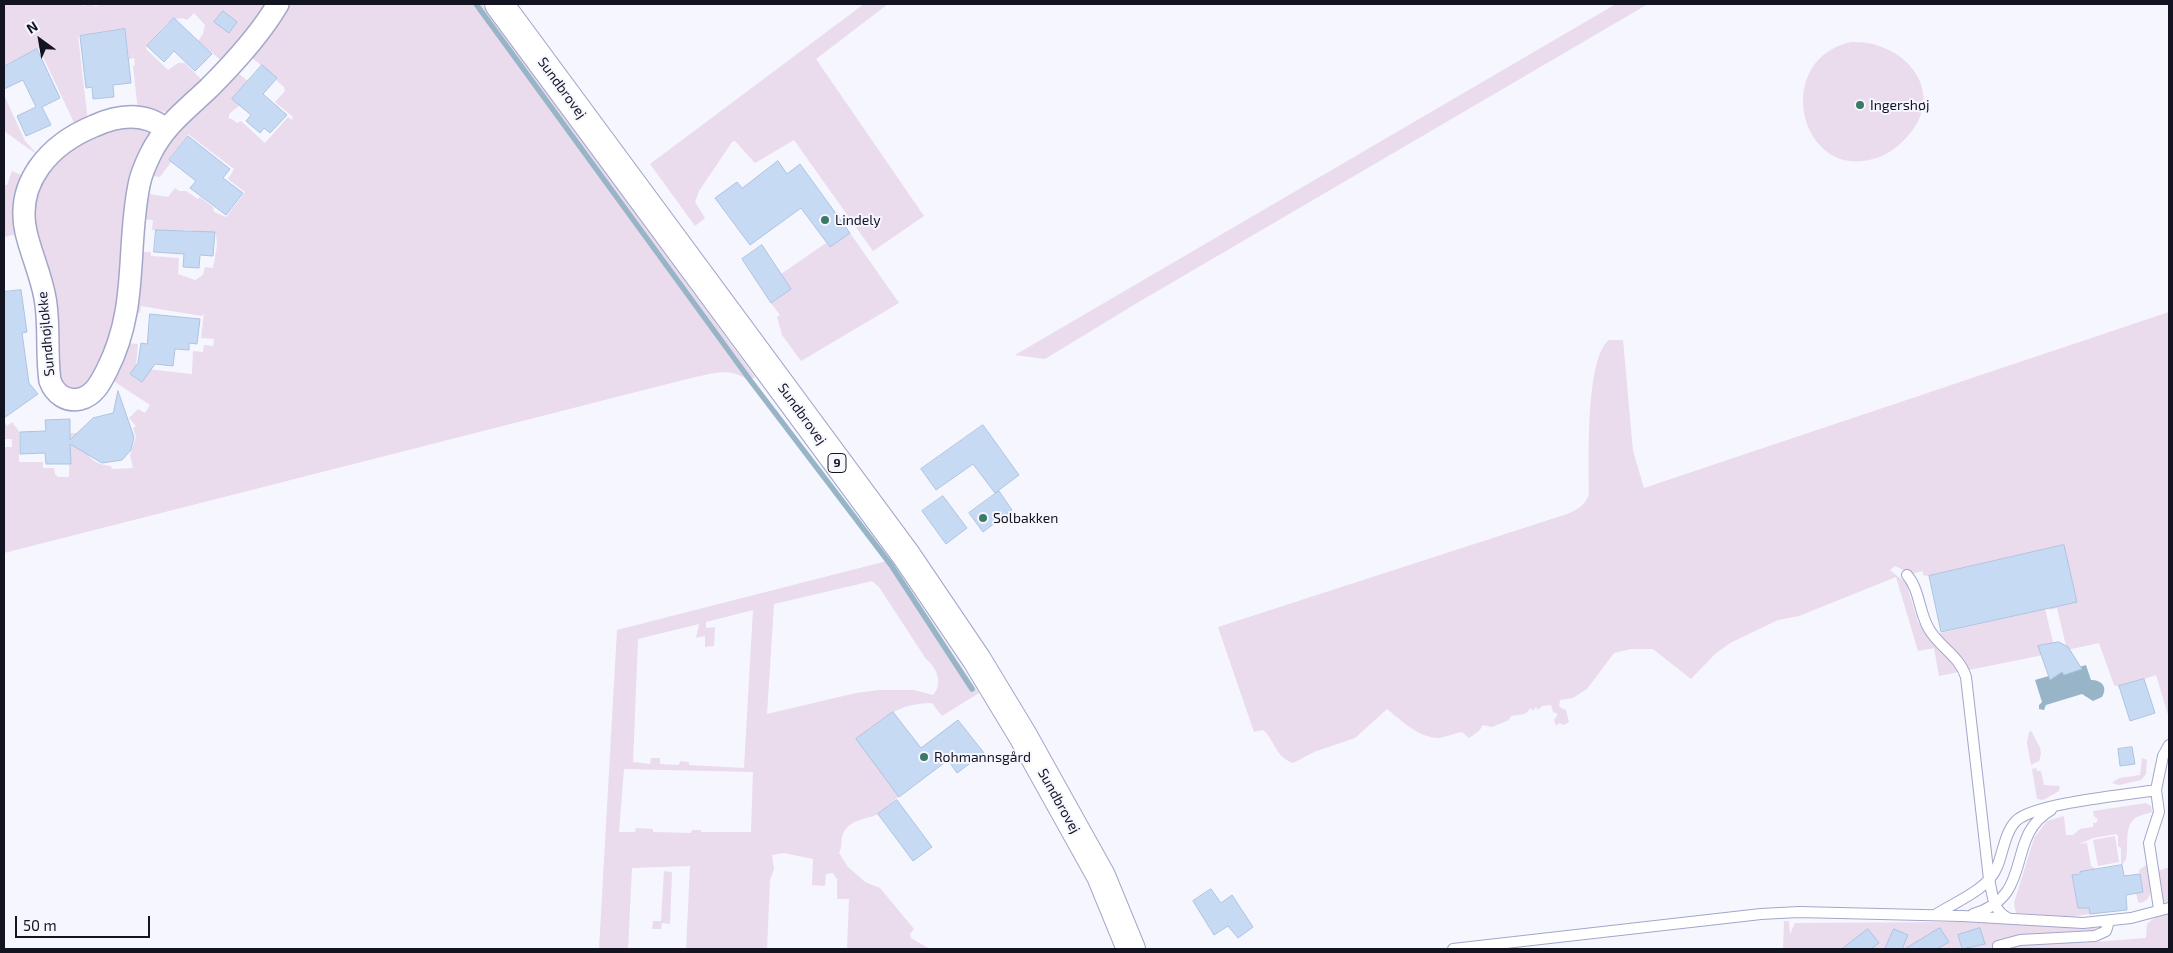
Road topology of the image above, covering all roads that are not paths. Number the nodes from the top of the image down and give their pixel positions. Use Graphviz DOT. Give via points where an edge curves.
graph roads {
  1 [pos="278,4"];
  2 [pos="499,4"];
  3 [pos="166,129"];
  4 [pos="1907,575"];
  5 [pos="2169,745"];
  6 [pos="2156,790"];
  7 [pos="2059,806"];
  8 [pos="1990,879"];
  9 [pos="1995,905"];
  10 [pos="2169,908"];
  11 [pos="2158,909"];
  12 [pos="1934,915"];
  13 [pos="1962,916"];
  14 [pos="2011,919"];
  15 [pos="2109,921"];
  16 [pos="1998,946"];
  17 [pos="1131,949"];
  18 [pos="1454,949"];
  1 -- 3 [label="street, Sundhøjløkke" via="229,67"];
  2 -- 17 [label="main road, Sundbrovej / 9" via="955,626 1023,736 1100,876"];
  3 -- 3 [label="street, Sundhøjløkke" via="140,117 97,124 55,148 40,163 30,183 24,204 24,220 45,297 50,378 54,389 68,399 81,399 94,391 117,347 129,303 140,181 151,152"];
  4 -- 8 [label="lane" via="1929,630 1958,660 1966,677"];
  5 -- 6 [label="lane" via="2163,756"];
  6 -- 7 [label="lane"];
  6 -- 11 [label="lane" via="2159,812 2149,848"];
  7 -- 8 [label="lane" via="2034,811 2015,822 1998,867"];
  7 -- 9 [label="lane" via="2042,815 2032,826 2011,887"];
  8 -- 9 [label="lane"];
  8 -- 12 [label="lane"];
  9 -- 13 [label="lane"];
  9 -- 14 [label="lane"];
  10 -- 11 [label="lane"];
  11 -- 15 [label="lane"];
  12 -- 13 [label="lane"];
  12 -- 18 [label="lane" via="1760,914"];
  13 -- 14 [label="lane"];
  14 -- 15 [label="lane" via="2070,923"];
  15 -- 16 [label="lane" via="2106,931 2095,936 2020,940"];
}
